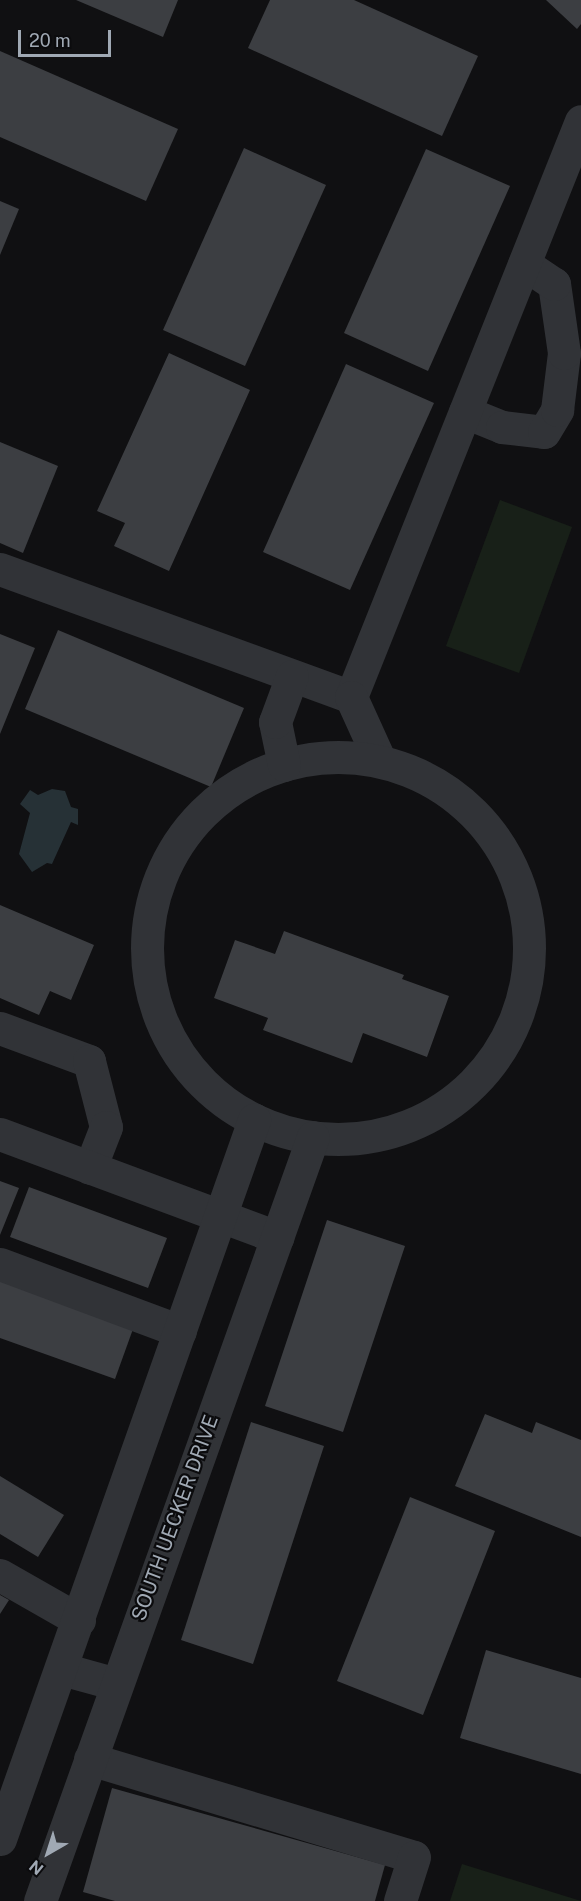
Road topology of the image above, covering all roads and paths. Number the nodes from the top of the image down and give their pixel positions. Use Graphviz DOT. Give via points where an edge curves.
graph roads {
  1 [pos="581,121"];
  2 [pos="524,264"];
  3 [pos="465,412"];
  4 [pos="0,569"];
  5 [pos="292,676"];
  6 [pos="351,697"];
  7 [pos="380,761"];
  8 [pos="284,765"];
  9 [pos="0,1028"];
  10 [pos="254,1120"];
  11 [pos="0,1134"];
  12 [pos="313,1137"];
  13 [pos="90,1168"];
  14 [pos="221,1216"];
  15 [pos="277,1237"];
  16 [pos="0,1264"];
  17 [pos="180,1331"];
  18 [pos="0,1575"];
  19 [pos="79,1620"];
  20 [pos="62,1669"];
  21 [pos="116,1684"];
  22 [pos="90,1759"];
  23 [pos="0,1839"];
  24 [pos="40,1901"];
  25 [pos="400,1901"];
  1 -- 2 [label="street"];
  2 -- 3 [label="street"];
  2 -- 3 [label="street" via="554,284 564,353 558,410 544,432 502,427"];
  3 -- 6 [label="street"];
  4 -- 5 [label="street"];
  5 -- 6 [label="street"];
  5 -- 8 [label="street" via="275,722"];
  6 -- 7 [label="street"];
  7 -- 8 [label="street" via="325,756"];
  7 -- 12 [label="street" via="431,781 475,814 508,858 526,911 529,965 517,1019 490,1066 450,1105 402,1130 348,1140"];
  8 -- 10 [label="street" via="223,793 184,832 158,880 146,934 150,989 170,1041 203,1084"];
  9 -- 13 [label="street" via="89,1061 105,1127"];
  10 -- 12 [label="street"];
  10 -- 14 [label="street"];
  11 -- 13 [label="street"];
  12 -- 15 [label="street, SOUTH UECKER DRIVE"];
  13 -- 14 [label="street"];
  14 -- 15 [label="street"];
  14 -- 17 [label="street"];
  15 -- 21 [label="street, SOUTH UECKER DRIVE"];
  16 -- 17 [label="street"];
  17 -- 19 [label="street"];
  18 -- 19 [label="street"];
  19 -- 20 [label="street"];
  20 -- 21 [label="street"];
  20 -- 23 [label="street"];
  21 -- 22 [label="street, SOUTH UECKER DRIVE"];
  22 -- 24 [label="street, SOUTH UECKER DRIVE"];
  22 -- 25 [label="street" via="414,1857"];
}
